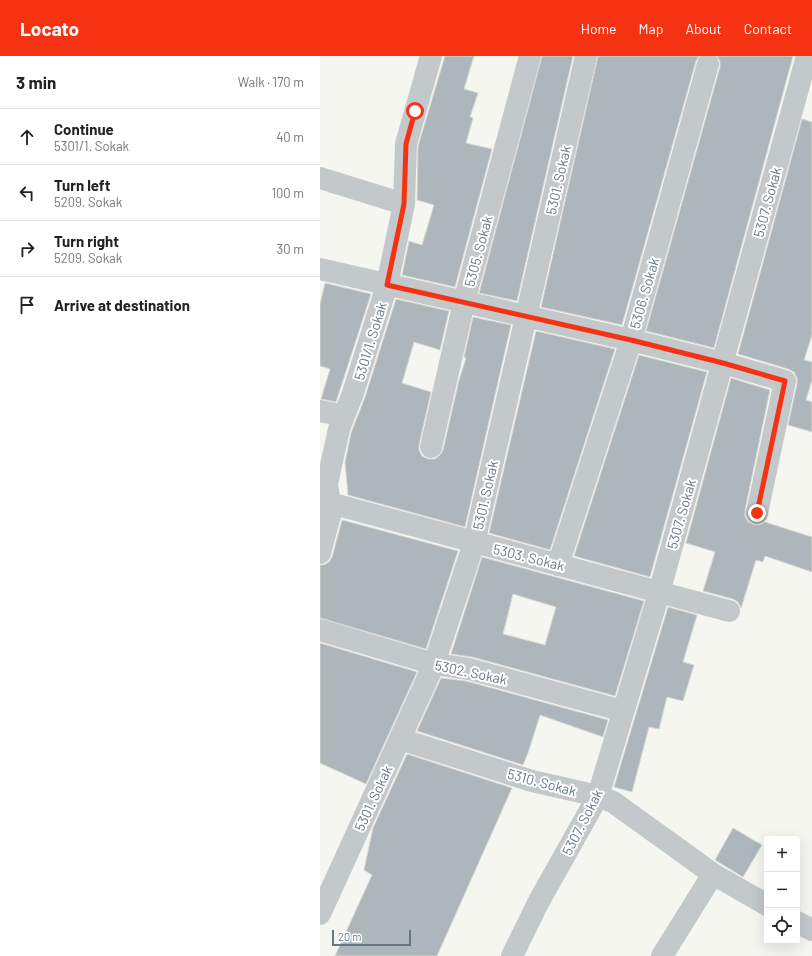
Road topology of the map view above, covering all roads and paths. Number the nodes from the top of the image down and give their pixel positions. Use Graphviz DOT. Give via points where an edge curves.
graph roads {
  1 [pos="431,56"];
  2 [pos="530,56"];
  3 [pos="586,56"];
  4 [pos="807,56"];
  5 [pos="708,64"];
  6 [pos="320,178"];
  7 [pos="404,204"];
  8 [pos="320,269"];
  9 [pos="387,285"];
  10 [pos="464,302"];
  11 [pos="527,318"];
  12 [pos="631,340"];
  13 [pos="723,363"];
  14 [pos="320,411"];
  15 [pos="344,416"];
  16 [pos="431,447"];
  17 [pos="330,503"];
  18 [pos="757,513"];
  19 [pos="474,543"];
  20 [pos="320,553"];
  21 [pos="558,565"];
  22 [pos="659,593"];
  23 [pos="729,611"];
  24 [pos="320,630"];
  25 [pos="434,664"];
  26 [pos="623,711"];
  27 [pos="400,739"];
  28 [pos="598,796"];
  29 [pos="713,874"];
  30 [pos="764,903"];
  31 [pos="320,914"];
  32 [pos="800,924"];
  33 [pos="812,930"];
  34 [pos="512,956"];
  35 [pos="662,956"];
  1 -- 7 [label="street, 5301/1. Sokak" via="406,144"];
  2 -- 10 [label="street, 5305. Sokak"];
  3 -- 11 [label="street, 5301. Sokak"];
  4 -- 13 [label="street, 5307. Sokak"];
  5 -- 12 [label="street, 5306. Sokak"];
  6 -- 7 [label="street"];
  7 -- 9 [label="street, 5301/1. Sokak"];
  8 -- 9 [label="street"];
  9 -- 10 [label="street"];
  9 -- 15 [label="street, 5301/1. Sokak"];
  10 -- 11 [label="street"];
  10 -- 16 [label="street, 5305. Sokak"];
  11 -- 12 [label="street"];
  11 -- 19 [label="street, 5301. Sokak"];
  12 -- 13 [label="street"];
  12 -- 21 [label="street, 5306. Sokak"];
  13 -- 18 [label="street" via="785,381"];
  13 -- 22 [label="street, 5307. Sokak"];
  14 -- 15 [label="street"];
  15 -- 17 [label="street, 5301/1. Sokak" via="327,484"];
  17 -- 19 [label="street, 5303. Sokak"];
  17 -- 20 [label="street, 5301/1. Sokak" via="331,512"];
  19 -- 21 [label="street, 5303. Sokak"];
  19 -- 25 [label="street, 5301. Sokak"];
  21 -- 22 [label="street, 5303. Sokak"];
  22 -- 23 [label="street, 5303. Sokak"];
  22 -- 26 [label="street, 5307. Sokak"];
  24 -- 25 [label="street, 5302. Sokak"];
  25 -- 26 [label="street, 5302. Sokak" via="469,669"];
  25 -- 27 [label="street, 5301. Sokak"];
  26 -- 28 [label="street, 5307. Sokak"];
  27 -- 28 [label="street, 5310. Sokak" via="532,781"];
  27 -- 31 [label="street, 5301. Sokak"];
  28 -- 29 [label="street, 5310. Sokak" via="613,802"];
  28 -- 34 [label="street, 5307. Sokak" via="539,901"];
  29 -- 30 [label="street, 5310. Sokak"];
  29 -- 35 [label="street"];
  32 -- 33 [label="street"];
}
